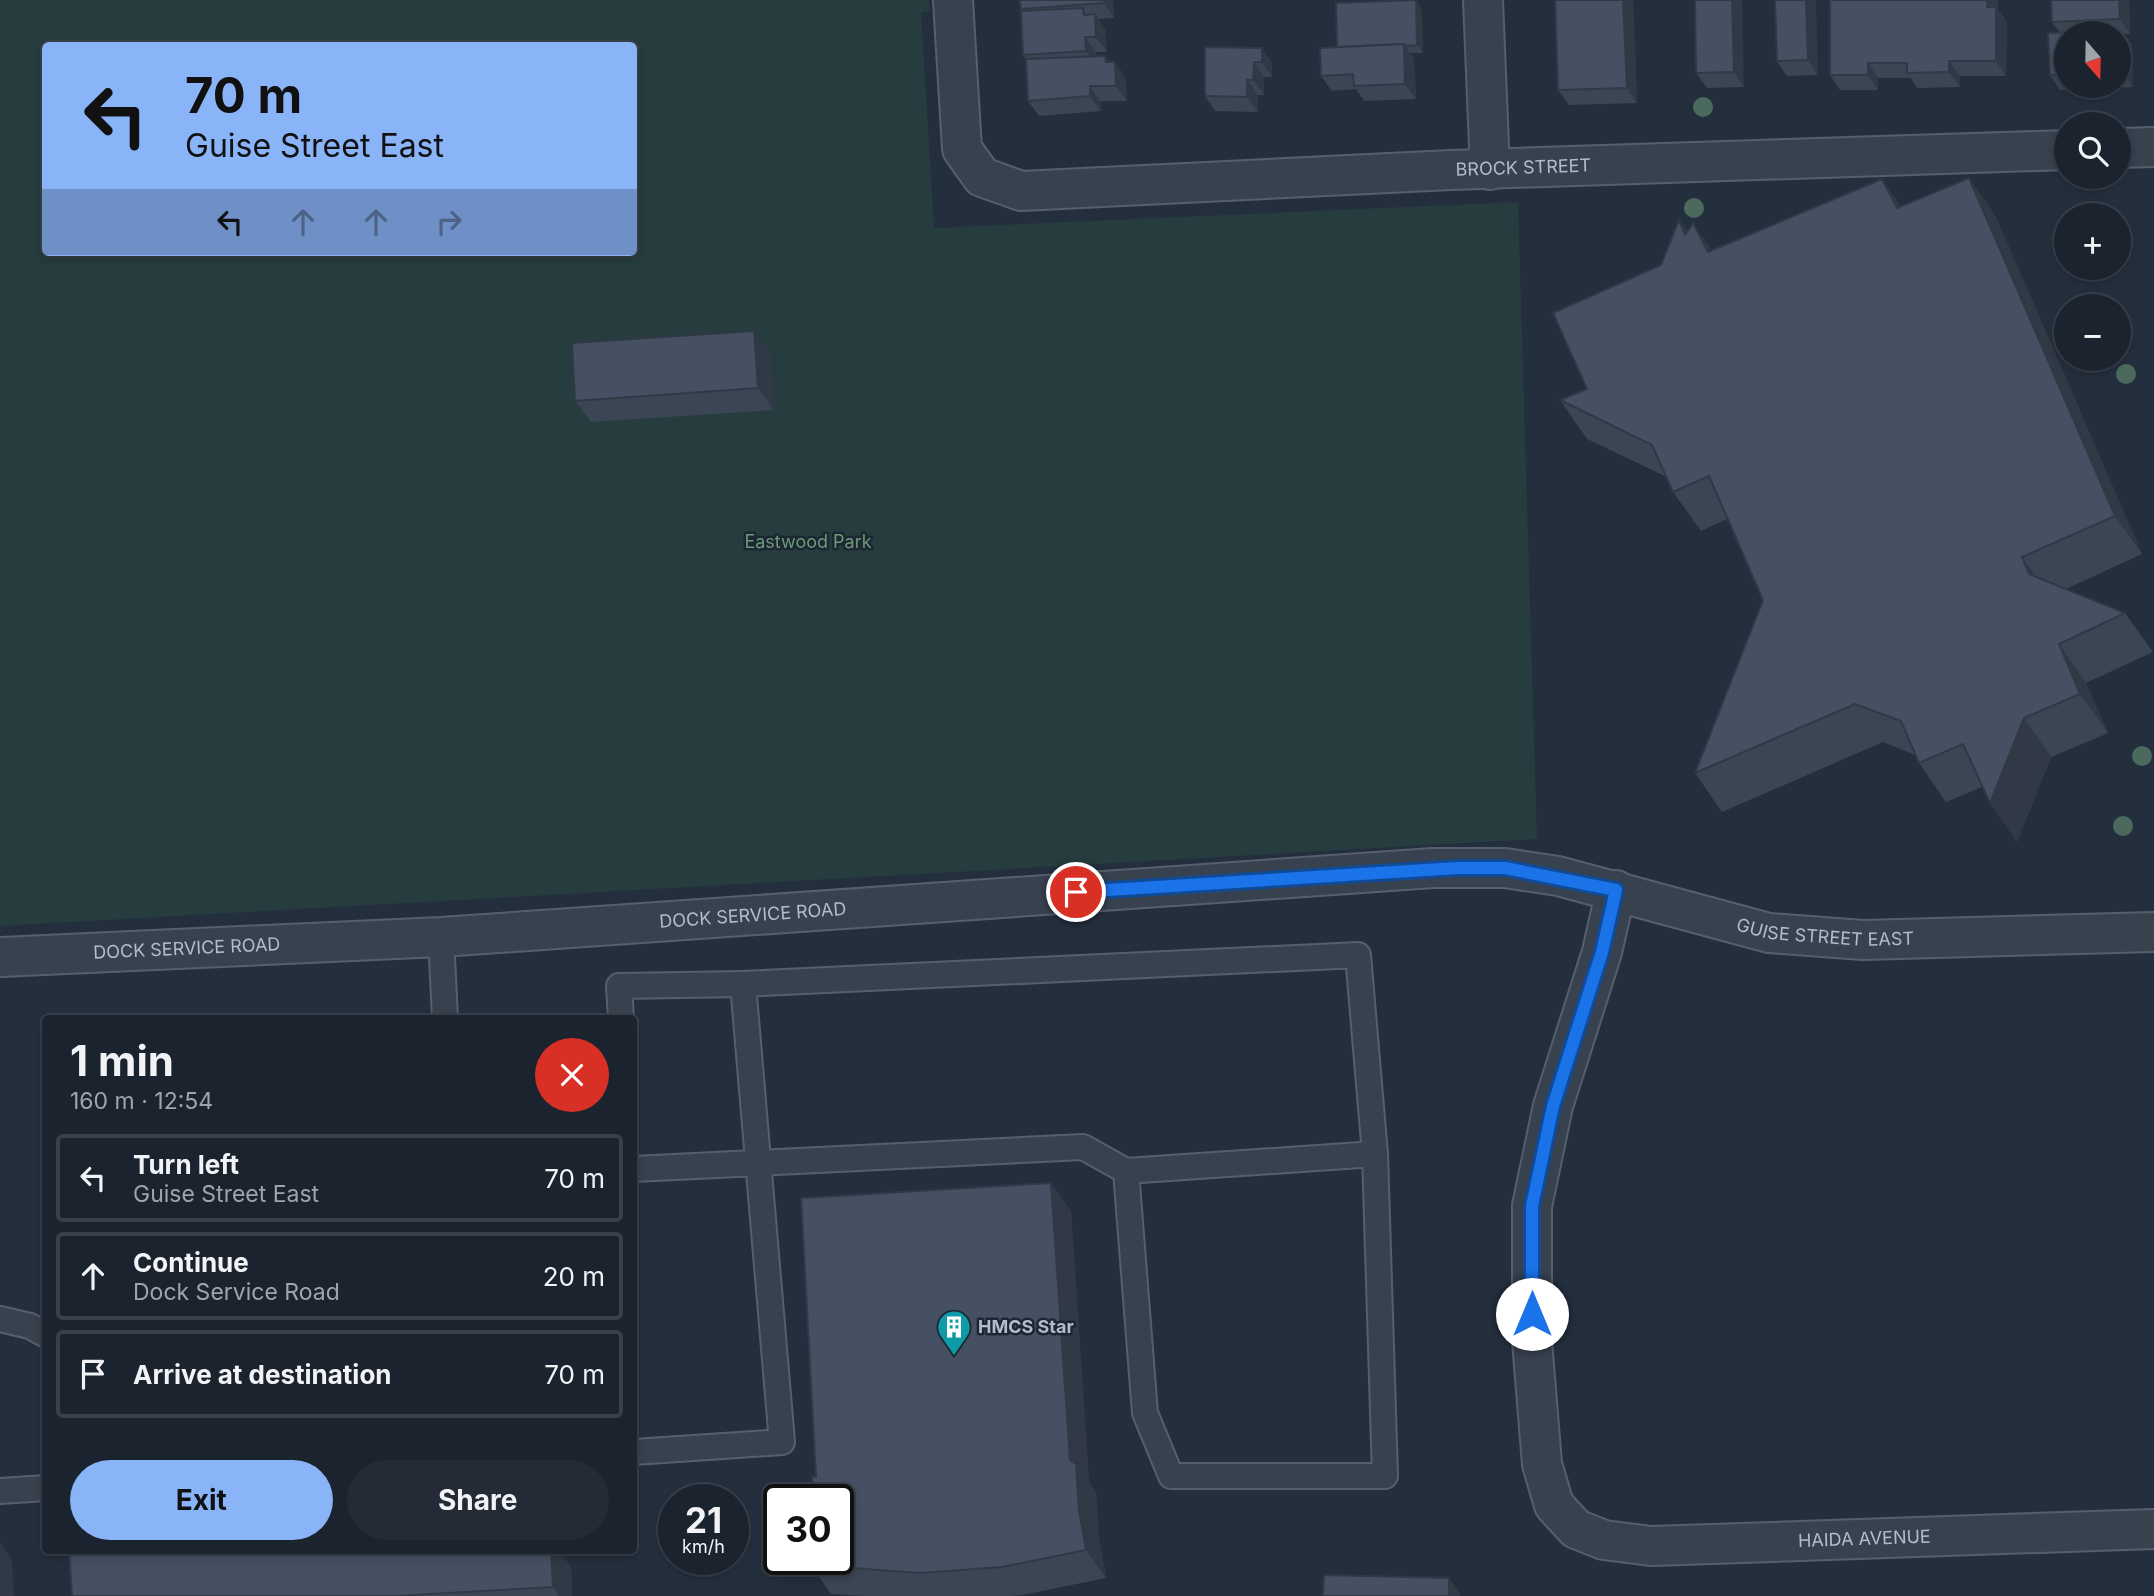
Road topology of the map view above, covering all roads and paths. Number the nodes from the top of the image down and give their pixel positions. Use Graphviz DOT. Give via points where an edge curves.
graph roads {
  1 [pos="953,0"];
  2 [pos="1483,0"];
  3 [pos="2154,147"];
  4 [pos="2131,148"];
  5 [pos="2054,150"];
  6 [pos="1490,170"];
  7 [pos="1505,868"];
  8 [pos="1616,890"];
  9 [pos="2154,932"];
  10 [pos="440,937"];
  11 [pos="0,957"];
  12 [pos="743,985"];
  13 [pos="445,1015"];
  14 [pos="621,1015"];
  15 [pos="1375,1154"];
  16 [pos="757,1163"];
  17 [pos="637,1169"];
  18 [pos="1126,1171"];
  19 [pos="0,1319"];
  20 [pos="42,1333"];
  21 [pos="637,1452"];
  22 [pos="42,1488"];
  23 [pos="0,1491"];
  24 [pos="2154,1529"];
  1 -- 6 [label="street, BROCK STREET" via="962,149 982,177 1021,191"];
  2 -- 6 [label="street"];
  3 -- 4 [label="street"];
  5 -- 6 [label="street, BROCK STREET"];
  7 -- 8 [label="street, GUISE STREET EAST"];
  7 -- 10 [label="street, DOCK SERVICE ROAD" via="1392,871"];
  8 -- 9 [label="street, GUISE STREET EAST" via="1782,934 1863,940"];
  8 -- 24 [label="street, HAIDA AVENUE" via="1602,952 1553,1106 1532,1206 1532,1341 1542,1464 1554,1505 1576,1529 1604,1539 1651,1546"];
  10 -- 11 [label="street, DOCK SERVICE ROAD"];
  10 -- 13 [label="lane"];
  12 -- 14 [label="lane" via="619,986"];
  12 -- 15 [label="lane" via="1359,955"];
  12 -- 16 [label="lane"];
  15 -- 18 [label="lane"];
  15 -- 18 [label="lane" via="1385,1476 1171,1476 1145,1413"];
  16 -- 17 [label="lane"];
  16 -- 18 [label="lane" via="1083,1147"];
  16 -- 21 [label="lane" via="782,1442"];
  19 -- 20 [label="lane"];
  22 -- 23 [label="lane"];
}
